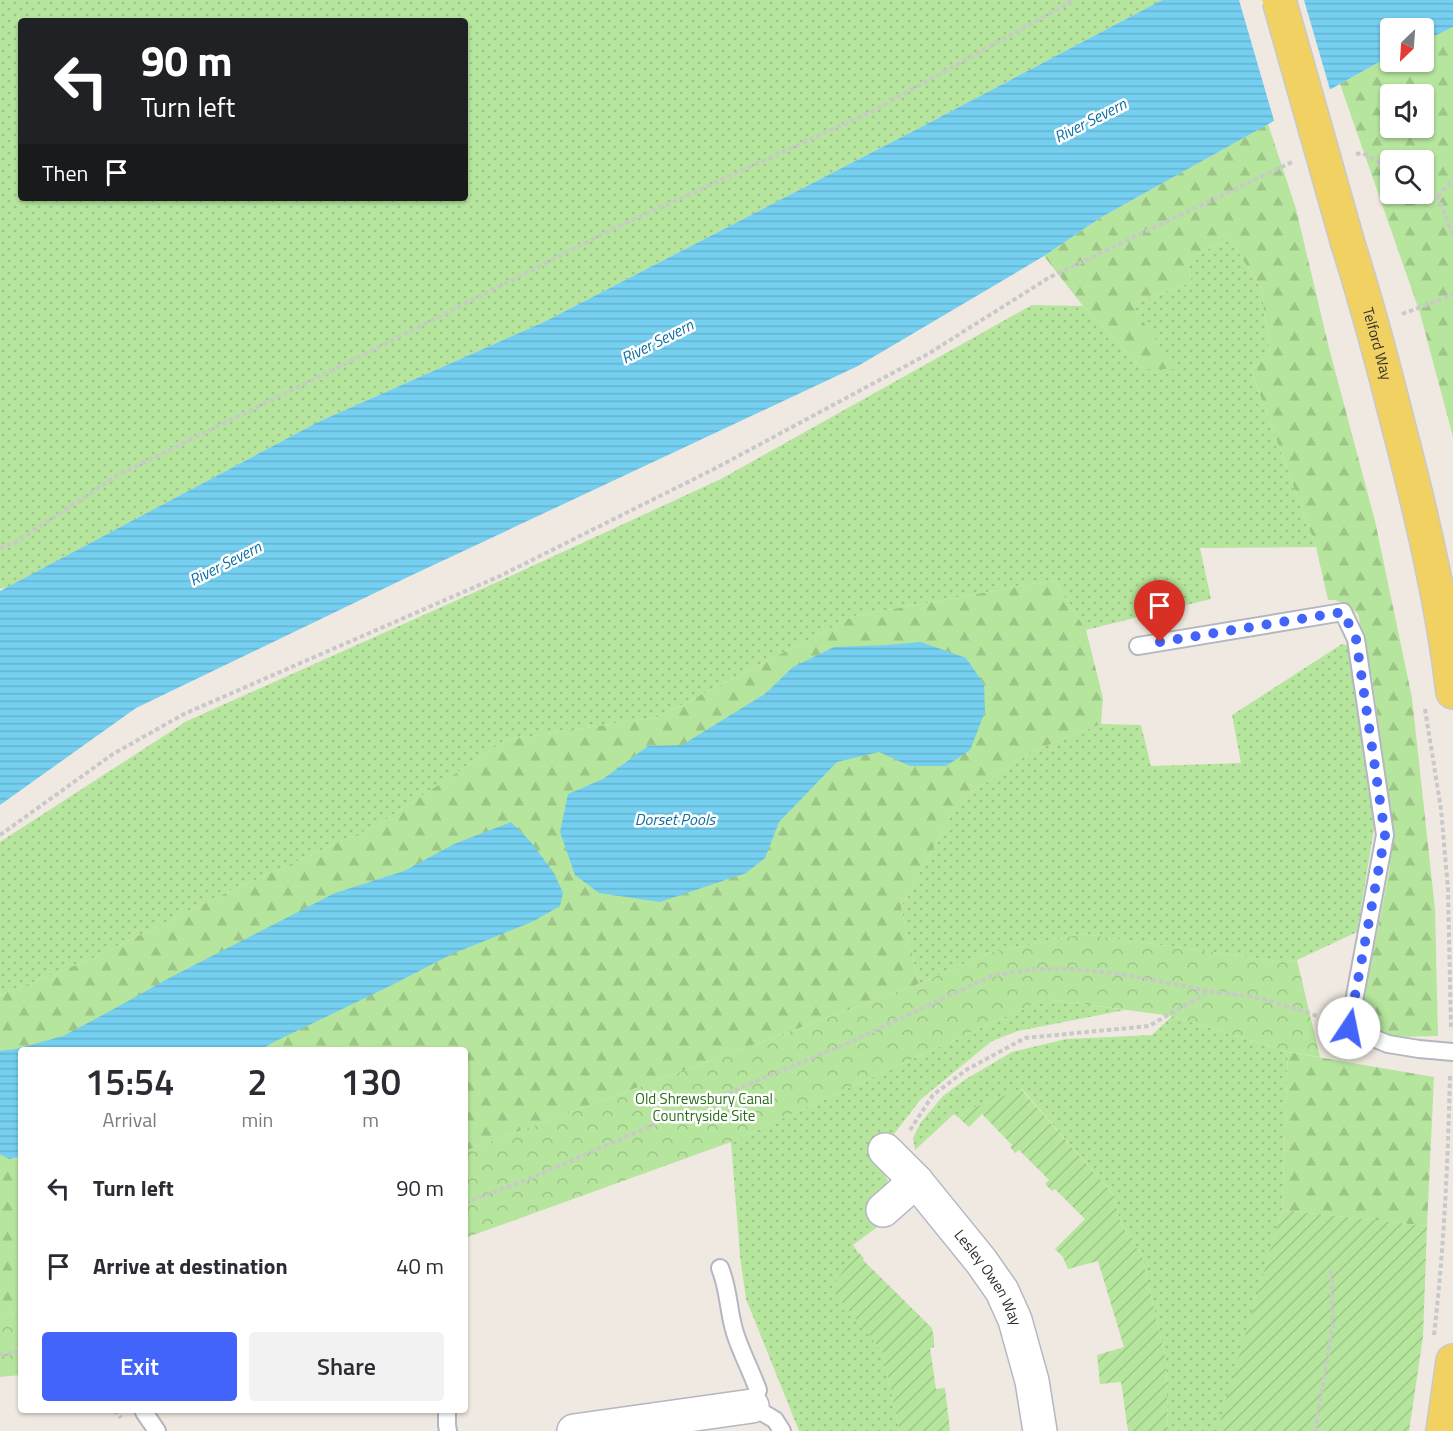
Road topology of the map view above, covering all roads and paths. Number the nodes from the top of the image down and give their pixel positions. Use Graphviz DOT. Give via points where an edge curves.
graph roads {
  1 [pos="1074,0"];
  2 [pos="1279,0"];
  3 [pos="1351,154"];
  4 [pos="1292,162"];
  5 [pos="1380,163"];
  6 [pos="1453,178"];
  7 [pos="1434,194"];
  8 [pos="1438,197"];
  9 [pos="1453,236"];
  10 [pos="1453,295"];
  11 [pos="1398,315"];
  12 [pos="0,548"];
  13 [pos="1138,646"];
  14 [pos="1453,692"];
  15 [pos="1425,708"];
  16 [pos="0,835"];
  17 [pos="1209,991"];
  18 [pos="1349,1028"];
  19 [pos="1451,1052"];
  20 [pos="1451,1114"];
  21 [pos="897,1141"];
  22 [pos="916,1181"];
  23 [pos="468,1202"];
  24 [pos="883,1210"];
  25 [pos="720,1268"];
  26 [pos="1331,1269"];
  27 [pos="1443,1351"];
  28 [pos="18,1352"];
  29 [pos="0,1355"];
  30 [pos="752,1406"];
  31 [pos="145,1413"];
  32 [pos="447,1413"];
  33 [pos="157,1431"];
  34 [pos="448,1431"];
  35 [pos="574,1431"];
  36 [pos="782,1431"];
  37 [pos="1040,1431"];
  38 [pos="1315,1431"];
  39 [pos="1443,1431"];
  1 -- 12 [label="path" via="871,112 615,228 118,475 16,542"];
  2 -- 14 [label="main road, Telford Way, bridge" via="1363,290 1414,486"];
  3 -- 5 [label="path" via="1363,153"];
  4 -- 16 [label="path" via="1050,277 928,354 704,475 500,576 184,714 113,754"];
  6 -- 8 [label="path"];
  7 -- 8 [label="path"];
  8 -- 9 [label="path"];
  10 -- 11 [label="path"];
  13 -- 18 [label="lane" via="1343,612 1356,639 1385,835"];
  15 -- 19 [label="path" via="1441,809 1448,889"];
  17 -- 18 [label="path" via="1260,998"];
  17 -- 21 [label="path" via="1149,1026 1025,1038 966,1070 933,1095"];
  17 -- 23 [label="path" via="1122,974 1071,969 1034,969 991,976 848,1043"];
  18 -- 19 [label="lane" via="1388,1044"];
  19 -- 20 [label="path"];
  20 -- 27 [label="path" via="1440,1288"];
  21 -- 22 [label="street, Lesley Owen Way"];
  22 -- 24 [label="street"];
  22 -- 37 [label="street, Lesley Owen Way" via="1002,1290 1032,1381"];
  25 -- 30 [label="lane" via="735,1333 758,1390"];
  26 -- 38 [label="path" via="1333,1325"];
  27 -- 39 [label="main road"];
  28 -- 29 [label="path"];
  30 -- 35 [label="street"];
  30 -- 36 [label="lane" via="775,1420"];
  31 -- 33 [label="lane"];
  32 -- 34 [label="lane"];
}
